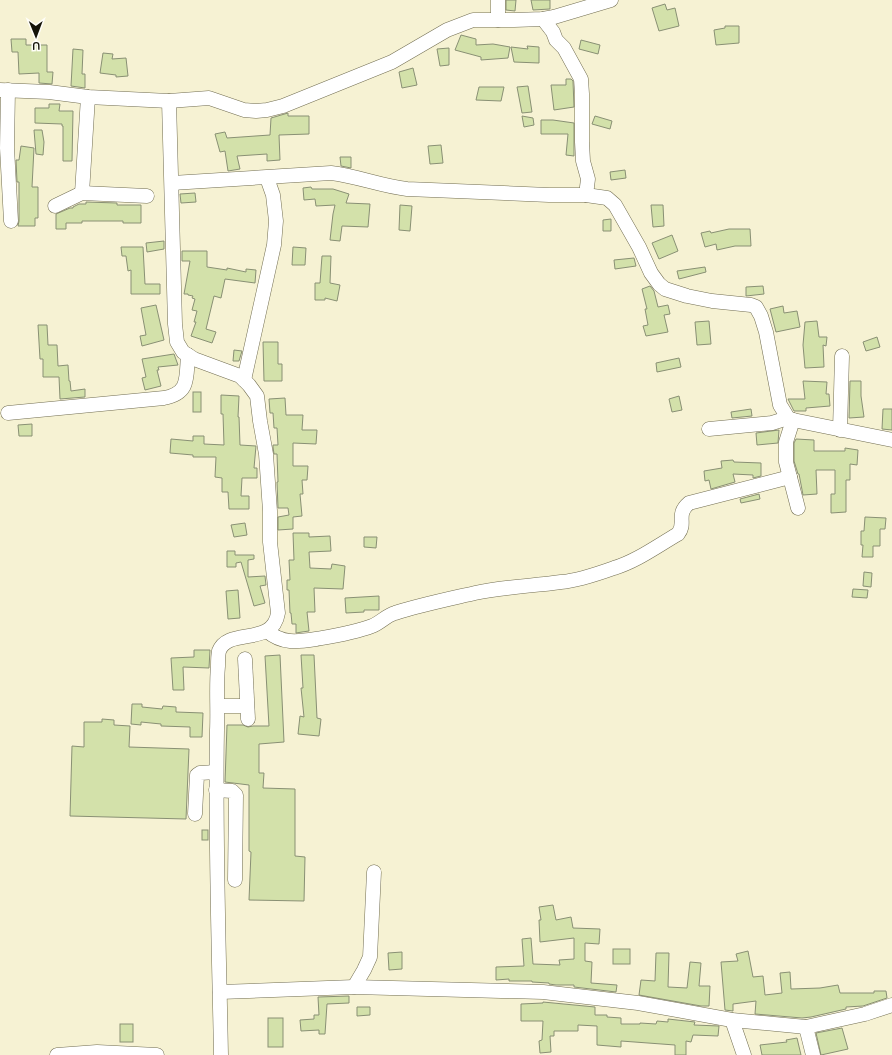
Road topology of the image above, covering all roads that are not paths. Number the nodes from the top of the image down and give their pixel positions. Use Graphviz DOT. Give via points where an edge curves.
graph roads {
  1 [pos="498,0"];
  2 [pos="611,0"];
  3 [pos="542,19"];
  4 [pos="498,20"];
  5 [pos="4,90"];
  6 [pos="88,97"];
  7 [pos="169,101"];
  8 [pos="267,178"];
  9 [pos="172,183"];
  10 [pos="82,193"];
  11 [pos="586,195"];
  12 [pos="147,196"];
  13 [pos="55,206"];
  14 [pos="10,221"];
  15 [pos="188,355"];
  16 [pos="842,356"];
  17 [pos="244,380"];
  18 [pos="8,413"];
  19 [pos="790,419"];
  20 [pos="709,429"];
  21 [pos="840,430"];
  22 [pos="892,440"];
  23 [pos="790,477"];
  24 [pos="798,508"];
  25 [pos="267,631"];
  26 [pos="245,659"];
  27 [pos="218,706"];
  28 [pos="216,772"];
  29 [pos="216,790"];
  30 [pos="195,814"];
  31 [pos="374,872"];
  32 [pos="235,880"];
  33 [pos="354,987"];
  34 [pos="220,992"];
  35 [pos="892,1005"];
  36 [pos="732,1020"];
  37 [pos="806,1027"];
  38 [pos="57,1055"];
  39 [pos="157,1055"];
  40 [pos="221,1055"];
  41 [pos="744,1055"];
  42 [pos="813,1055"];
  1 -- 4 [label="street"];
  2 -- 3 [label="street"];
  3 -- 4 [label="street"];
  3 -- 11 [label="street" via="564,48 581,79 582,142 588,178"];
  4 -- 7 [label="street" via="473,20 447,30 392,62 283,106 267,110 244,110 209,98"];
  5 -- 6 [label="street"];
  5 -- 14 [label="street"];
  6 -- 7 [label="street"];
  6 -- 10 [label="street"];
  7 -- 9 [label="street"];
  8 -- 9 [label="street"];
  8 -- 11 [label="street" via="331,173 407,189"];
  8 -- 17 [label="street" via="273,195 276,221 274,245"];
  9 -- 15 [label="street" via="175,324 177,342"];
  10 -- 12 [label="street"];
  10 -- 13 [label="street"];
  11 -- 19 [label="street" via="607,198 615,205 639,247 650,273 665,289 706,300 756,307 766,332 780,405"];
  15 -- 17 [label="street" via="240,376"];
  15 -- 18 [label="street" via="184,386 181,392 174,396"];
  16 -- 21 [label="street"];
  17 -- 25 [label="street" via="257,396 266,454 270,542 278,613 277,620"];
  19 -- 20 [label="street" via="772,424"];
  19 -- 21 [label="street"];
  19 -- 23 [label="street" via="786,462"];
  21 -- 22 [label="street"];
  23 -- 24 [label="street"];
  23 -- 25 [label="street" via="689,503 681,513 678,534 633,561 614,568 563,582 514,586 475,593 393,613 371,626 336,636 292,641 275,638"];
  25 -- 27 [label="street" via="223,644 219,651"];
  26 -- 27 [label="street" via="247,712"];
  27 -- 28 [label="street"];
  28 -- 29 [label="street"];
  28 -- 30 [label="street" via="197,775"];
  29 -- 32 [label="street" via="232,791 236,795"];
  29 -- 34 [label="street"];
  31 -- 33 [label="street" via="370,957"];
  33 -- 34 [label="street"];
  33 -- 36 [label="street" via="543,992 638,1003"];
  34 -- 40 [label="street"];
  35 -- 37 [label="street" via="865,1014"];
  36 -- 37 [label="street"];
  36 -- 41 [label="street"];
  37 -- 42 [label="street"];
  38 -- 39 [label="street" via="97,1052"];
}
